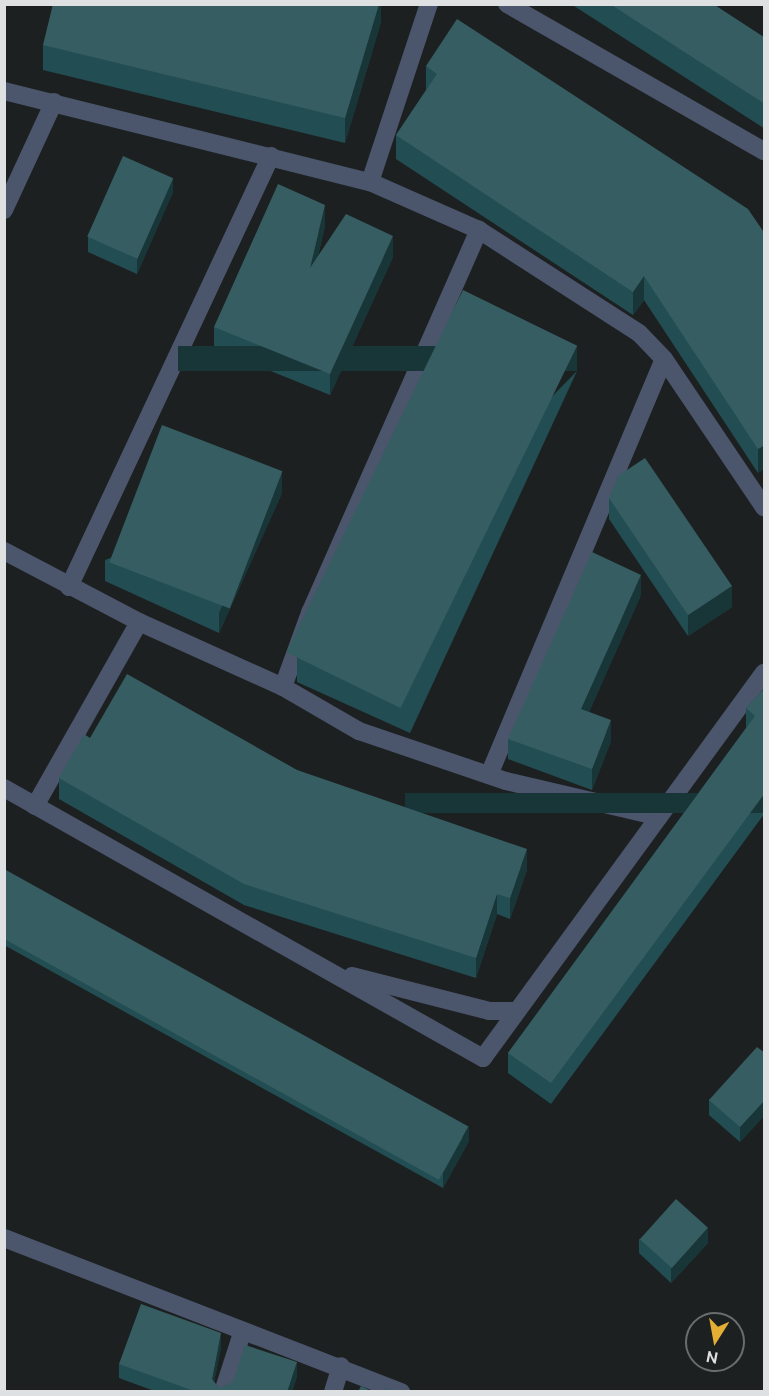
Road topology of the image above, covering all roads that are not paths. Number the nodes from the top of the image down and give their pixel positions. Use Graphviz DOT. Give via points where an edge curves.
graph roads {
  1 [pos="429,4"];
  2 [pos="507,4"];
  3 [pos="4,91"];
  4 [pos="54,102"];
  5 [pos="765,151"];
  6 [pos="271,156"];
  7 [pos="370,182"];
  8 [pos="4,210"];
  9 [pos="479,230"];
  10 [pos="664,359"];
  11 [pos="765,507"];
  12 [pos="4,551"];
  13 [pos="69,587"];
  14 [pos="139,622"];
  15 [pos="765,672"];
  16 [pos="284,687"];
  17 [pos="489,775"];
  18 [pos="4,788"];
  19 [pos="35,806"];
  20 [pos="659,817"];
  21 [pos="333,972"];
  22 [pos="517,1011"];
  23 [pos="4,1238"];
  24 [pos="242,1333"];
  25 [pos="341,1366"];
  26 [pos="223,1392"];
  27 [pos="333,1392"];
  28 [pos="401,1392"];
  1 -- 7 [label="street"];
  2 -- 5 [label="street"];
  3 -- 4 [label="street"];
  4 -- 6 [label="street"];
  4 -- 8 [label="street"];
  6 -- 7 [label="street"];
  6 -- 13 [label="street"];
  7 -- 9 [label="street"];
  9 -- 10 [label="street" via="639,333"];
  9 -- 16 [label="street" via="310,614"];
  10 -- 11 [label="street"];
  10 -- 17 [label="street"];
  12 -- 13 [label="street"];
  13 -- 14 [label="street"];
  14 -- 16 [label="street"];
  14 -- 19 [label="street"];
  15 -- 20 [label="street"];
  16 -- 17 [label="street" via="359,731"];
  17 -- 20 [label="street"];
  18 -- 19 [label="street"];
  19 -- 21 [label="street"];
  20 -- 22 [label="street"];
  21 -- 22 [label="street" via="489,1011"];
  21 -- 22 [label="street" via="483,1058"];
  23 -- 24 [label="street"];
  24 -- 25 [label="street"];
  24 -- 26 [label="street"];
  25 -- 27 [label="street"];
  25 -- 28 [label="street"];
}
